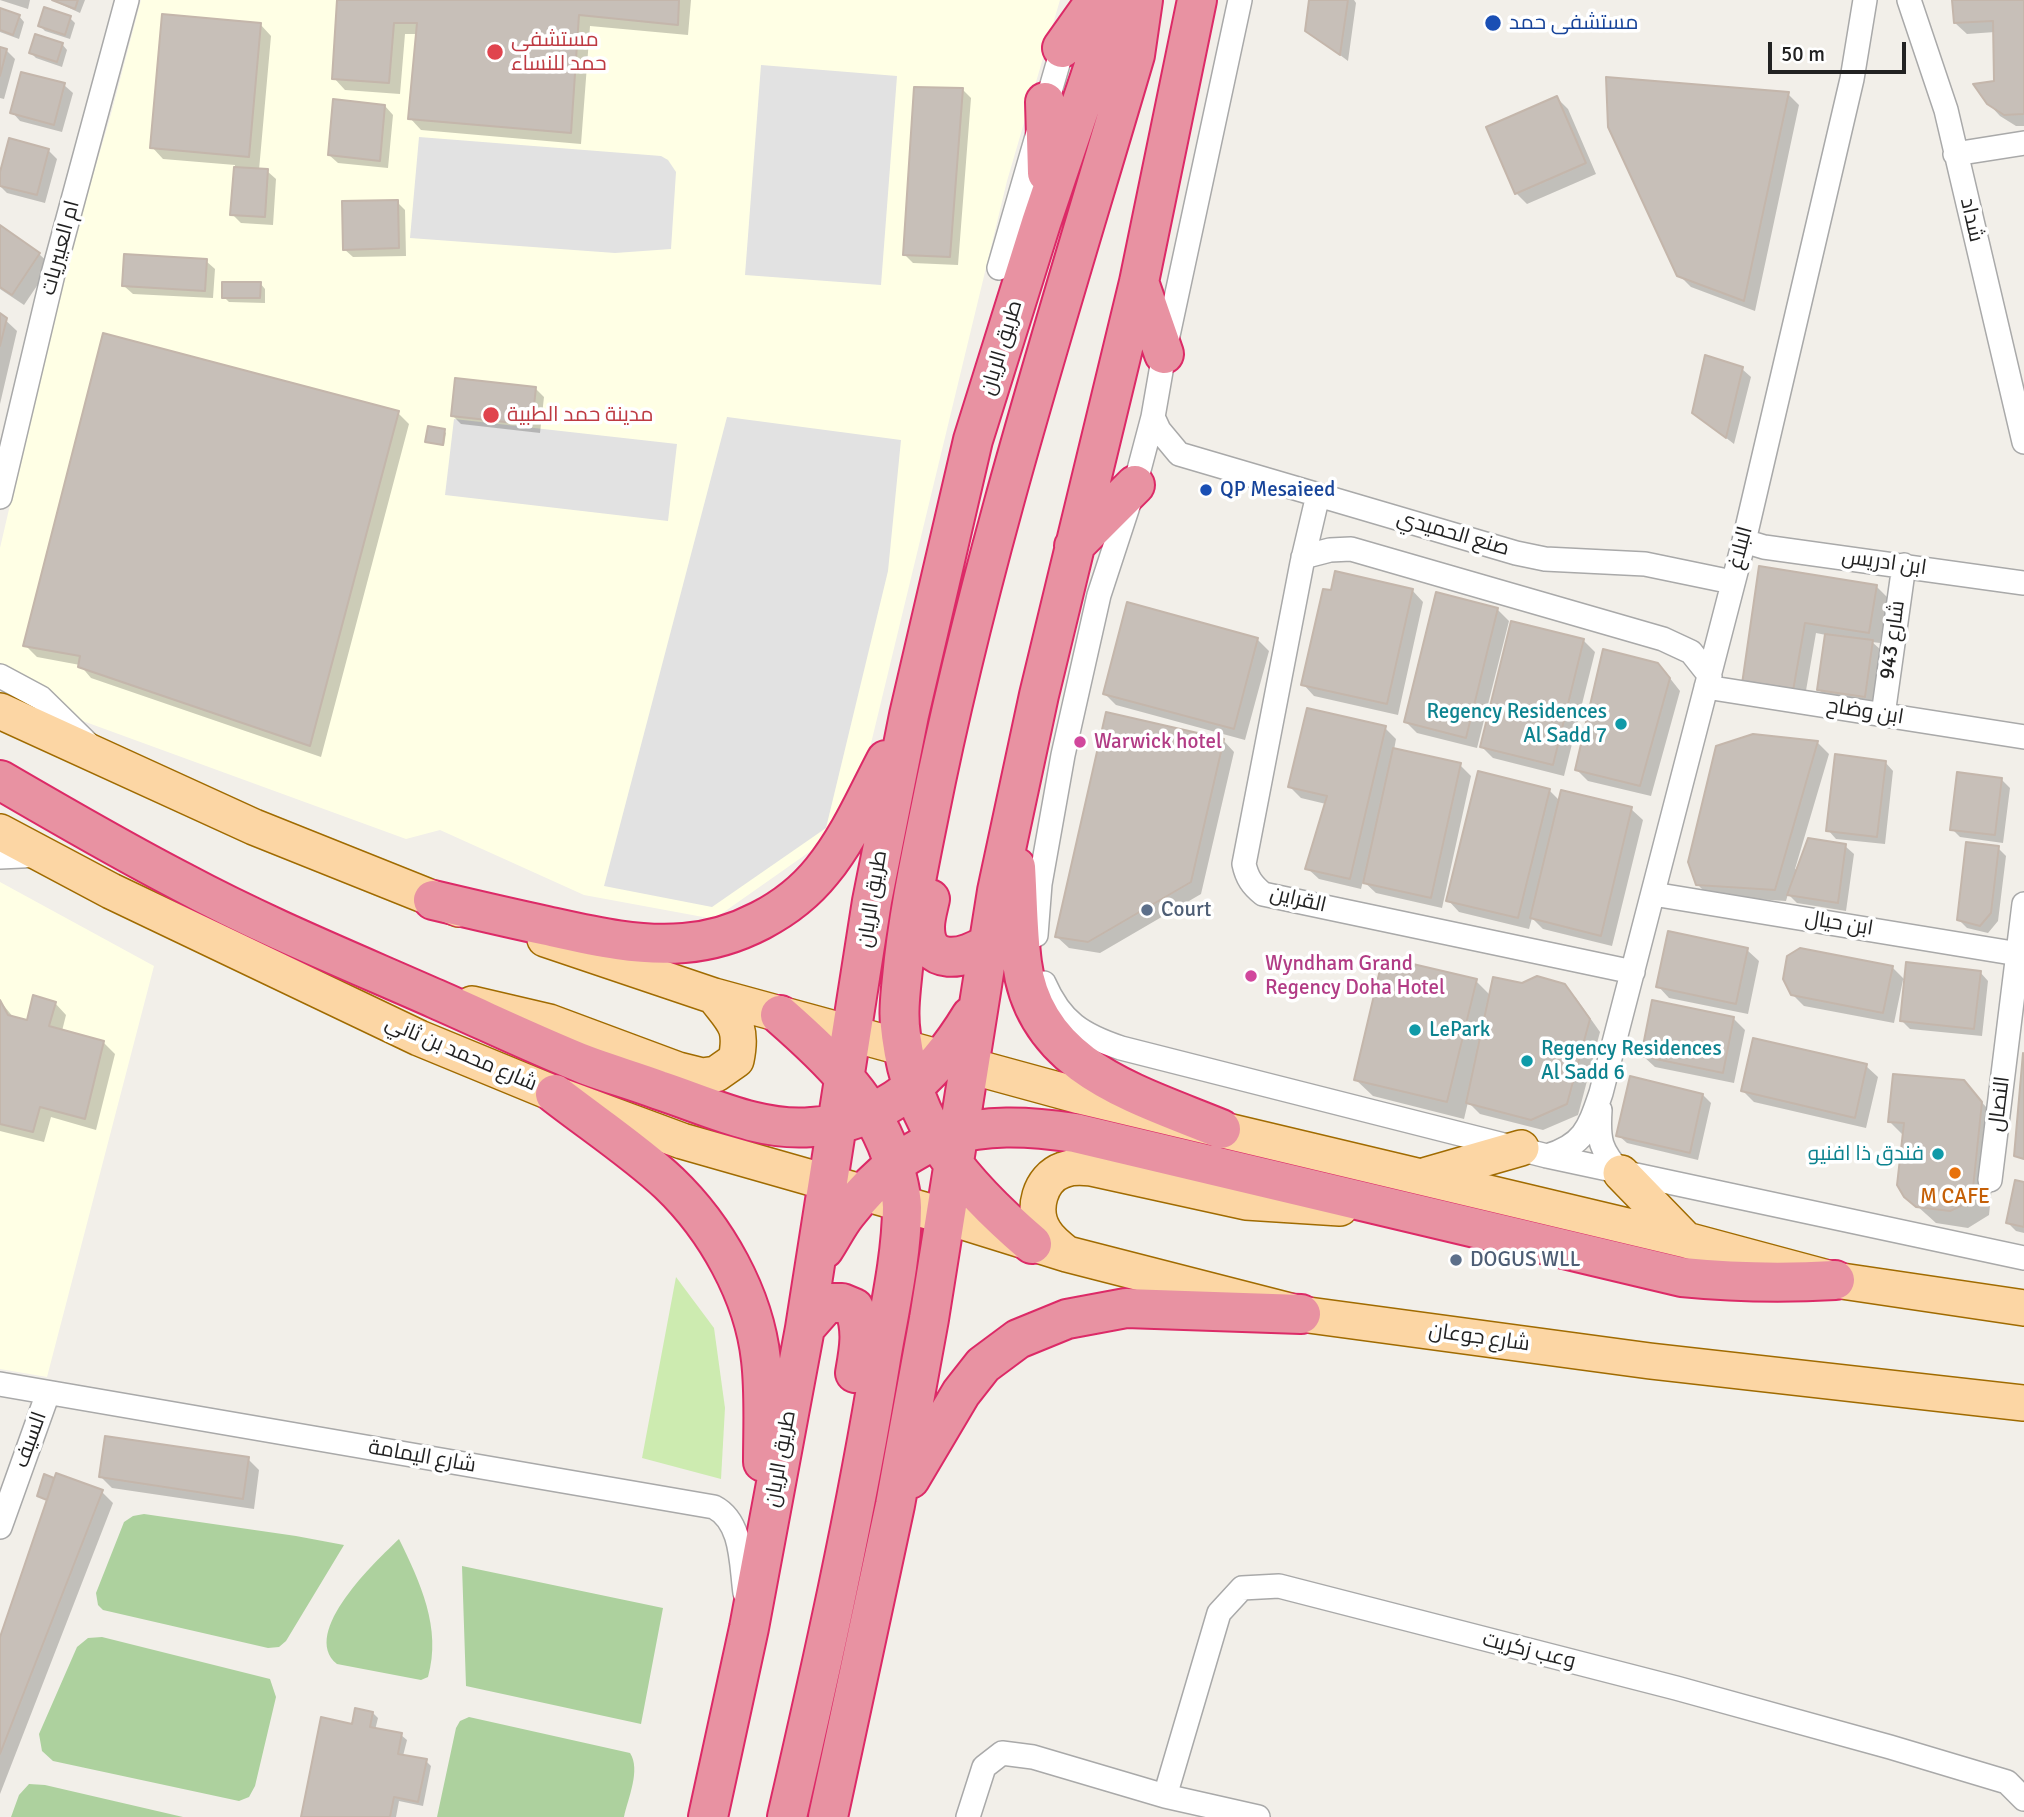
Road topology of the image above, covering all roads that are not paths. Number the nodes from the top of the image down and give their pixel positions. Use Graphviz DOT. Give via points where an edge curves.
graph roads {
  1 [pos="127,0"];
  2 [pos="1078,0"];
  3 [pos="1097,0"];
  4 [pos="1116,0"];
  5 [pos="1143,0"];
  6 [pos="1197,0"];
  7 [pos="1240,0"];
  8 [pos="1865,0"];
  9 [pos="1909,0"];
  10 [pos="1062,48"];
  11 [pos="1045,102"];
  12 [pos="2024,143"];
  13 [pos="1955,154"];
  14 [pos="1041,223"];
  15 [pos="999,268"];
  16 [pos="1139,282"];
  17 [pos="1164,354"];
  18 [pos="1153,416"];
  19 [pos="2024,442"];
  20 [pos="1179,454"];
  21 [pos="1137,477"];
  22 [pos="1318,495"];
  23 [pos="0,497"];
  24 [pos="1744,541"];
  25 [pos="1074,546"];
  26 [pos="1303,557"];
  27 [pos="1904,565"];
  28 [pos="984,580"];
  29 [pos="1732,582"];
  30 [pos="2024,583"];
  31 [pos="0,676"];
  32 [pos="1708,682"];
  33 [pos="0,711"];
  34 [pos="909,715"];
  35 [pos="1883,715"];
  36 [pos="2024,737"];
  37 [pos="100,757"];
  38 [pos="0,780"];
  39 [pos="1012,816"];
  40 [pos="0,832"];
  41 [pos="42,855"];
  42 [pos="0,857"];
  43 [pos="1653,894"];
  44 [pos="433,900"];
  45 [pos="2024,904"];
  46 [pos="988,943"];
  47 [pos="2022,954"];
  48 [pos="1633,972"];
  49 [pos="424,994"];
  50 [pos="714,996"];
  51 [pos="780,1016"];
  52 [pos="853,1035"];
  53 [pos="903,1049"];
  54 [pos="955,1063"];
  55 [pos="845,1077"];
  56 [pos="912,1088"];
  57 [pos="1601,1093"];
  58 [pos="555,1094"];
  59 [pos="855,1118"];
  60 [pos="1221,1129"];
  61 [pos="949,1146"];
  62 [pos="1534,1152"];
  63 [pos="894,1164"];
  64 [pos="1621,1173"];
  65 [pos="1423,1176"];
  66 [pos="1990,1180"];
  67 [pos="846,1189"];
  68 [pos="902,1205"];
  69 [pos="1399,1211"];
  70 [pos="945,1216"];
  71 [pos="1686,1240"];
  72 [pos="1050,1249"];
  73 [pos="2024,1258"];
  74 [pos="1835,1280"];
  75 [pos="2024,1308"];
  76 [pos="1301,1314"];
  77 [pos="805,1328"];
  78 [pos="0,1384"];
  79 [pos="48,1393"];
  80 [pos="2024,1403"];
  81 [pos="895,1505"];
  82 [pos="0,1527"];
  83 [pos="763,1555"];
  84 [pos="749,1628"];
  85 [pos="816,1691"];
  86 [pos="1165,1796"];
  87 [pos="2024,1799"];
  88 [pos="708,1817"];
  89 [pos="787,1817"];
  90 [pos="828,1817"];
  91 [pos="968,1817"];
  92 [pos="1258,1817"];
  1 -- 23 [label="street, ام العبيريات" via="53,274"];
  2 -- 10 [label="street, طريق الريان"];
  3 -- 10 [label="highway"];
  4 -- 14 [label="highway, طريق الريان"];
  5 -- 28 [label="highway" via="1135,55"];
  6 -- 16 [label="highway"];
  7 -- 17 [label="street"];
  8 -- 24 [label="street, البلاغ" via="1852,79"];
  9 -- 13 [label="street, شداد" via="1946,110"];
  10 -- 11 [label="street, طريق الريان"];
  11 -- 14 [label="highway" via="1047,183"];
  11 -- 15 [label="street, طريق الريان"];
  12 -- 13 [label="street"];
  13 -- 19 [label="street, شداد"];
  14 -- 34 [label="highway, طريق الريان" via="973,440"];
  16 -- 17 [label="highway"];
  16 -- 25 [label="highway"];
  17 -- 18 [label="street"];
  18 -- 20 [label="street"];
  18 -- 21 [label="street"];
  20 -- 21 [label="street" via="1166,457"];
  20 -- 22 [label="street, صنع الحميدي"];
  21 -- 25 [label="highway"];
  21 -- 62 [label="street" via="1099,595 1042,872 1035,932 1038,961 1057,1007 1100,1041"];
  22 -- 26 [label="street, القراين"];
  22 -- 29 [label="street, صنع الحميدي" via="1531,556 1645,564"];
  24 -- 27 [label="street, ابن ادريس"];
  24 -- 29 [label="street, البلاغ"];
  25 -- 39 [label="highway"];
  26 -- 32 [label="street" via="1351,549 1663,639 1691,652"];
  26 -- 48 [label="street, القراين" via="1244,864 1252,885 1263,894"];
  27 -- 30 [label="street, ابن ادريس"];
  27 -- 35 [label="street, شارع 943"];
  28 -- 46 [label="highway" via="962,750 925,927 931,946 947,957 966,957"];
  28 -- 53 [label="highway" via="939,762 915,884 899,1009"];
  29 -- 32 [label="street, البلاغ"];
  31 -- 37 [label="street" via="47,703"];
  32 -- 35 [label="street, ابن وضاح"];
  32 -- 43 [label="street, البلاغ"];
  33 -- 37 [label="main road"];
  34 -- 44 [label="highway" via="844,842 821,873 790,902 735,932 685,943 639,943"];
  34 -- 52 [label="highway, طريق الريان" via="874,889"];
  35 -- 36 [label="street, ابن وضاح"];
  37 -- 44 [label="main road" via="254,827"];
  38 -- 49 [label="highway" via="184,883"];
  39 -- 46 [label="highway"];
  39 -- 60 [label="highway" via="1022,965 1040,1018 1085,1068"];
  40 -- 41 [label="main road, شارع محمد بن ثاني"];
  41 -- 42 [label="street"];
  41 -- 58 [label="main road, شارع محمد بن ثاني" via="419,1038"];
  43 -- 47 [label="street, ابن حيال"];
  43 -- 48 [label="street, البلاغ"];
  44 -- 50 [label="main road"];
  45 -- 47 [label="street, النصال"];
  46 -- 54 [label="highway" via="978,1005"];
  47 -- 66 [label="street, النصال"];
  48 -- 57 [label="street, البلاغ"];
  49 -- 50 [label="main road" via="549,1021 702,1076 716,1074 736,1060 739,1044 737,1025"];
  49 -- 59 [label="highway" via="587,1065 756,1122 812,1128"];
  50 -- 51 [label="main road"];
  51 -- 52 [label="main road"];
  51 -- 55 [label="highway"];
  52 -- 53 [label="main road"];
  52 -- 55 [label="highway, طريق الريان"];
  53 -- 54 [label="main road"];
  53 -- 56 [label="highway"];
  54 -- 56 [label="highway"];
  54 -- 60 [label="main road"];
  54 -- 61 [label="highway"];
  55 -- 59 [label="highway, طريق الريان"];
  56 -- 59 [label="highway"];
  56 -- 61 [label="highway"];
  57 -- 62 [label="street, البلاغ" via="1582,1138 1561,1152"];
  57 -- 64 [label="street, البلاغ" via="1600,1142"];
  58 -- 67 [label="main road, شارع محمد بن ثاني" via="682,1141"];
  58 -- 83 [label="highway" via="669,1183 702,1221 742,1289 761,1359"];
  59 -- 63 [label="highway" via="884,1138"];
  59 -- 67 [label="highway, طريق الريان"];
  60 -- 65 [label="main road"];
  61 -- 63 [label="highway"];
  61 -- 69 [label="highway" via="1003,1127 1075,1133"];
  61 -- 70 [label="highway"];
  61 -- 72 [label="highway" via="1000,1216"];
  62 -- 64 [label="street"];
  62 -- 65 [label="main road"];
  63 -- 67 [label="highway"];
  63 -- 68 [label="highway"];
  64 -- 71 [label="main road"];
  64 -- 73 [label="street"];
  65 -- 71 [label="main road"];
  67 -- 68 [label="main road, شارع محمد بن ثاني"];
  67 -- 77 [label="highway, طريق الريان" via="844,1216 817,1259"];
  68 -- 70 [label="main road, شارع محمد بن ثاني"];
  68 -- 85 [label="highway" via="862,1476"];
  69 -- 72 [label="main road" via="1246,1202 1076,1167 1061,1170 1042,1188 1038,1218 1052,1242"];
  69 -- 74 [label="highway" via="1682,1277 1784,1283"];
  70 -- 72 [label="main road, شارع جوعان"];
  70 -- 81 [label="highway"];
  71 -- 74 [label="main road"];
  72 -- 76 [label="main road, شارع جوعان"];
  74 -- 75 [label="main road"];
  76 -- 80 [label="main road, شارع جوعان" via="1650,1361"];
  76 -- 81 [label="highway" via="1126,1308 1067,1319 1018,1339 983,1365 961,1393"];
  77 -- 83 [label="highway, طريق الريان"];
  77 -- 85 [label="highway" via="827,1303 842,1303 854,1308 860,1338 830,1527"];
  78 -- 79 [label="street, شارع اليمامة"];
  79 -- 82 [label="street, السيف"];
  79 -- 84 [label="street, شارع اليمامة" via="714,1507 727,1515 734,1528"];
  81 -- 90 [label="highway"];
  83 -- 84 [label="highway, طريق الريان"];
  84 -- 88 [label="highway, طريق الريان"];
  85 -- 89 [label="highway"];
  86 -- 87 [label="street, وعب زكريت" via="1219,1613 1242,1588 1279,1586 1890,1747 2007,1782"];
  86 -- 91 [label="street" via="1033,1757 1002,1753 984,1767"];
  86 -- 92 [label="street"];
}
